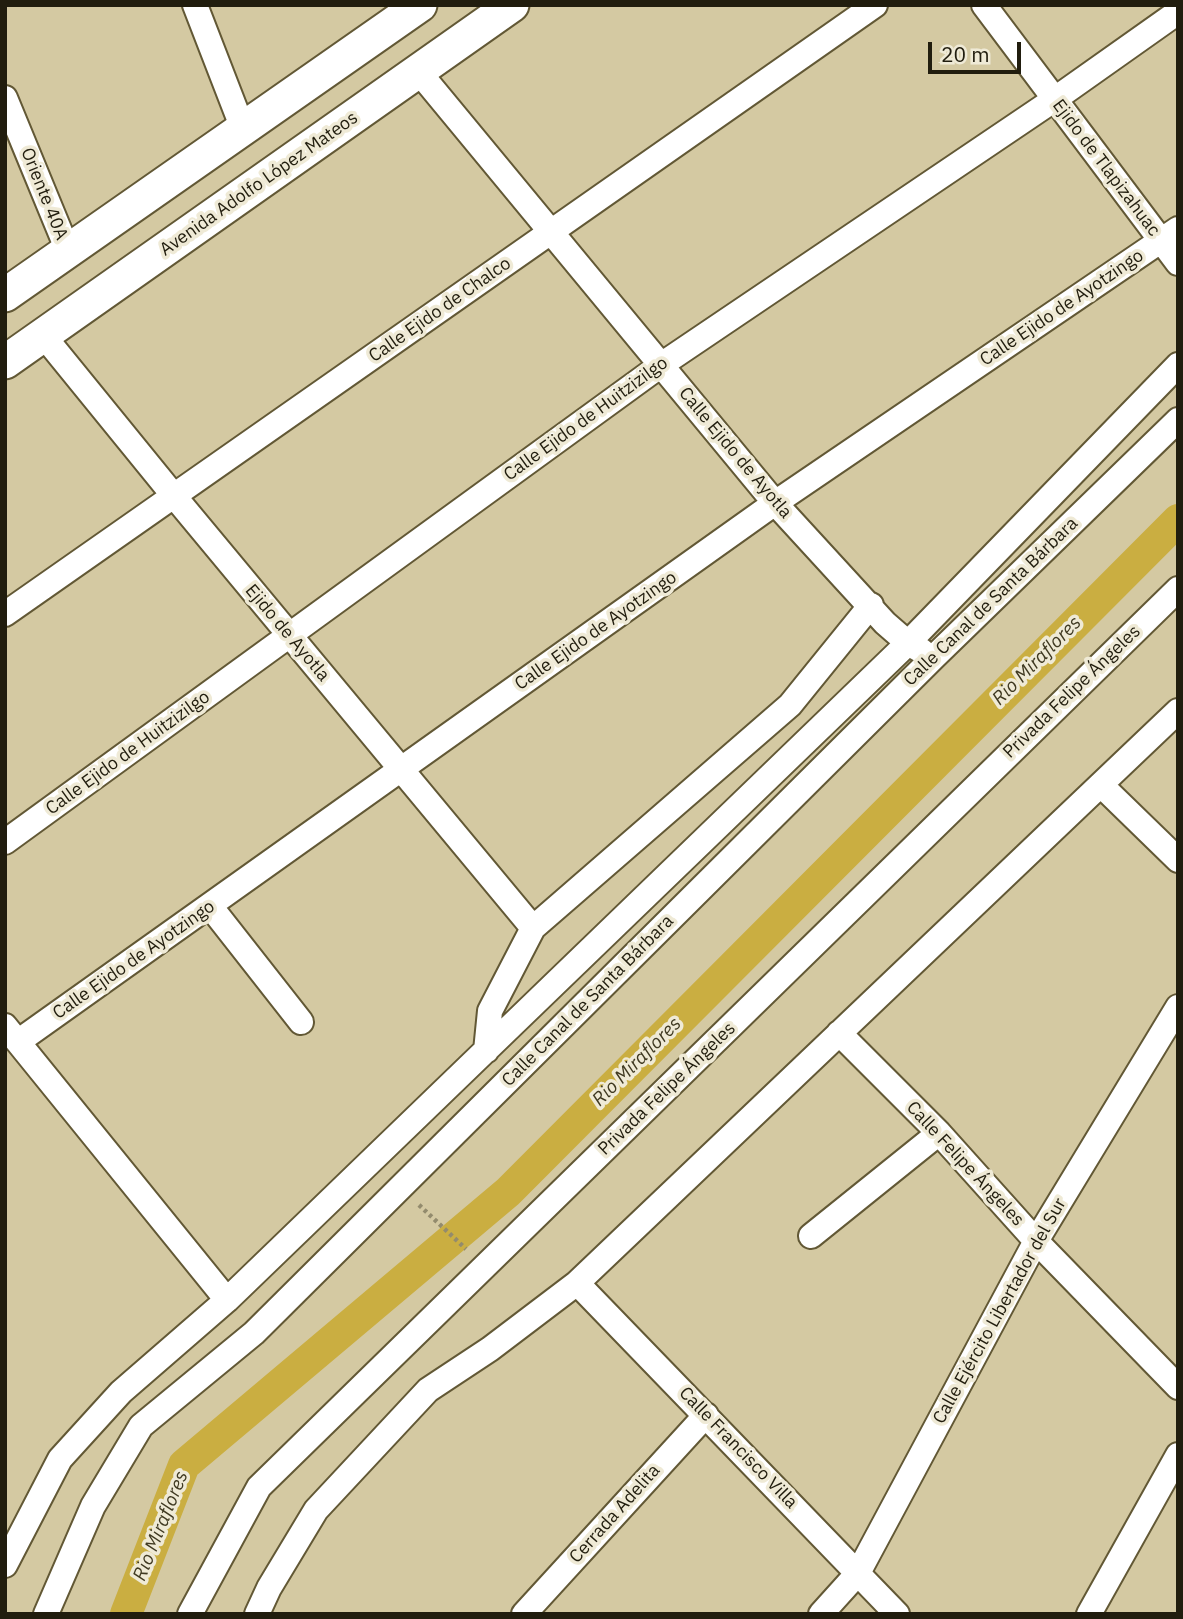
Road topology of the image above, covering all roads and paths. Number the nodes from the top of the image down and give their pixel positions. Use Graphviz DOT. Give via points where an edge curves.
graph roads {
  1 [pos="195,5"];
  2 [pos="420,5"];
  3 [pos="512,5"];
  4 [pos="875,5"];
  5 [pos="984,5"];
  6 [pos="1178,12"];
  7 [pos="386,18"];
  8 [pos="418,71"];
  9 [pos="5,98"];
  10 [pos="1055,99"];
  11 [pos="243,129"];
  12 [pos="550,232"];
  13 [pos="1169,235"];
  14 [pos="68,251"];
  15 [pos="1178,263"];
  16 [pos="5,295"];
  17 [pos="43,335"];
  18 [pos="5,362"];
  19 [pos="661,365"];
  20 [pos="1178,365"];
  21 [pos="1178,420"];
  22 [pos="174,496"];
  23 [pos="775,503"];
  24 [pos="1178,589"];
  25 [pos="871,605"];
  26 [pos="5,614"];
  27 [pos="290,635"];
  28 [pos="908,643"];
  29 [pos="934,657"];
  30 [pos="1178,711"];
  31 [pos="401,769"];
  32 [pos="1101,785"];
  33 [pos="5,842"];
  34 [pos="1178,860"];
  35 [pos="210,906"];
  36 [pos="533,928"];
  37 [pos="1178,1007"];
  38 [pos="301,1022"];
  39 [pos="12,1033"];
  40 [pos="839,1033"];
  41 [pos="485,1051"];
  42 [pos="939,1133"];
  43 [pos="401,1187"];
  44 [pos="811,1236"];
  45 [pos="1036,1241"];
  46 [pos="485,1267"];
  47 [pos="577,1283"];
  48 [pos="228,1300"];
  49 [pos="1178,1387"];
  50 [pos="706,1415"];
  51 [pos="1178,1455"];
  52 [pos="5,1565"];
  53 [pos="858,1573"];
  54 [pos="46,1614"];
  55 [pos="190,1614"];
  56 [pos="257,1614"];
  57 [pos="524,1614"];
  58 [pos="821,1614"];
  59 [pos="897,1614"];
  60 [pos="1089,1614"];
  1 -- 11 [label="street"];
  2 -- 7 [label="main road"];
  3 -- 8 [label="main road, Avenida Adolfo López Mateos"];
  4 -- 12 [label="street, Calle Ejido de Chalco"];
  5 -- 10 [label="street, Ejido de Tlapizahuac"];
  6 -- 10 [label="street, Calle Ejido de Huitzizilgo"];
  7 -- 11 [label="main road"];
  8 -- 12 [label="street, Calle Ejido de Ayotla"];
  8 -- 17 [label="main road, Avenida Adolfo López Mateos"];
  9 -- 14 [label="street, Oriente 40A"];
  10 -- 13 [label="street, Ejido de Tlapizahuac"];
  10 -- 19 [label="street, Calle Ejido de Huitzizilgo"];
  11 -- 14 [label="main road"];
  12 -- 19 [label="street, Calle Ejido de Ayotla"];
  12 -- 22 [label="street, Calle Ejido de Chalco"];
  13 -- 15 [label="street, Ejido de Tlapizahuac"];
  13 -- 23 [label="street, Calle Ejido de Ayotzingo"];
  14 -- 16 [label="main road"];
  17 -- 18 [label="main road, Avenida Adolfo López Mateos"];
  17 -- 22 [label="street, Ejido de Ayotla"];
  19 -- 23 [label="street, Calle Ejido de Ayotla"];
  19 -- 27 [label="street, Calle Ejido de Huitzizilgo"];
  20 -- 28 [label="street"];
  21 -- 29 [label="street, Calle Canal de Santa Bárbara"];
  22 -- 26 [label="street, Calle Ejido de Chalco"];
  22 -- 27 [label="street, Ejido de Ayotla"];
  23 -- 25 [label="street, Calle Ejido de Ayotla"];
  23 -- 31 [label="street, Calle Ejido de Ayotzingo"];
  24 -- 46 [label="street, Privada Felipe Ángeles"];
  25 -- 28 [label="street, Calle Ejido de Ayotla"];
  25 -- 36 [label="street" via="790,705"];
  27 -- 31 [label="street, Ejido de Ayotla"];
  27 -- 33 [label="street, Calle Ejido de Huitzizilgo"];
  28 -- 29 [label="street, Calle Ejido de Ayotla"];
  28 -- 41 [label="street"];
  29 -- 43 [label="street, Calle Canal de Santa Bárbara"];
  30 -- 32 [label="street"];
  31 -- 35 [label="street, Calle Ejido de Ayotzingo"];
  31 -- 36 [label="street, Ejido de Ayotla"];
  32 -- 34 [label="street"];
  32 -- 40 [label="street"];
  35 -- 38 [label="street"];
  35 -- 39 [label="street, Calle Ejido de Ayotzingo"];
  36 -- 41 [label="street" via="490,1011"];
  37 -- 45 [label="street, Calle Ejército Libertador del Sur"];
  39 -- 48 [label="street"];
  40 -- 42 [label="street, Calle Felipe Ángeles"];
  40 -- 47 [label="street"];
  41 -- 48 [label="street"];
  42 -- 44 [label="street"];
  42 -- 45 [label="street, Calle Felipe Ángeles"];
  43 -- 46 [label="path"];
  43 -- 54 [label="street, Calle Canal de Santa Bárbara" via="254,1333 141,1426 93,1506"];
  45 -- 49 [label="street, Calle Felipe Ángeles"];
  45 -- 53 [label="street, Calle Ejército Libertador del Sur"];
  46 -- 55 [label="street, Privada Felipe Ángeles" via="260,1487"];
  47 -- 50 [label="street, Calle Francisco Villa"];
  47 -- 56 [label="street" via="428,1390 316,1510"];
  48 -- 52 [label="street" via="121,1392 60,1459"];
  50 -- 53 [label="street, Calle Francisco Villa"];
  50 -- 57 [label="street, Cerrada Adelita"];
  51 -- 60 [label="street"];
  53 -- 58 [label="street, Calle Ejército Libertador del Sur"];
  53 -- 59 [label="street, Calle Francisco Villa"];
}
